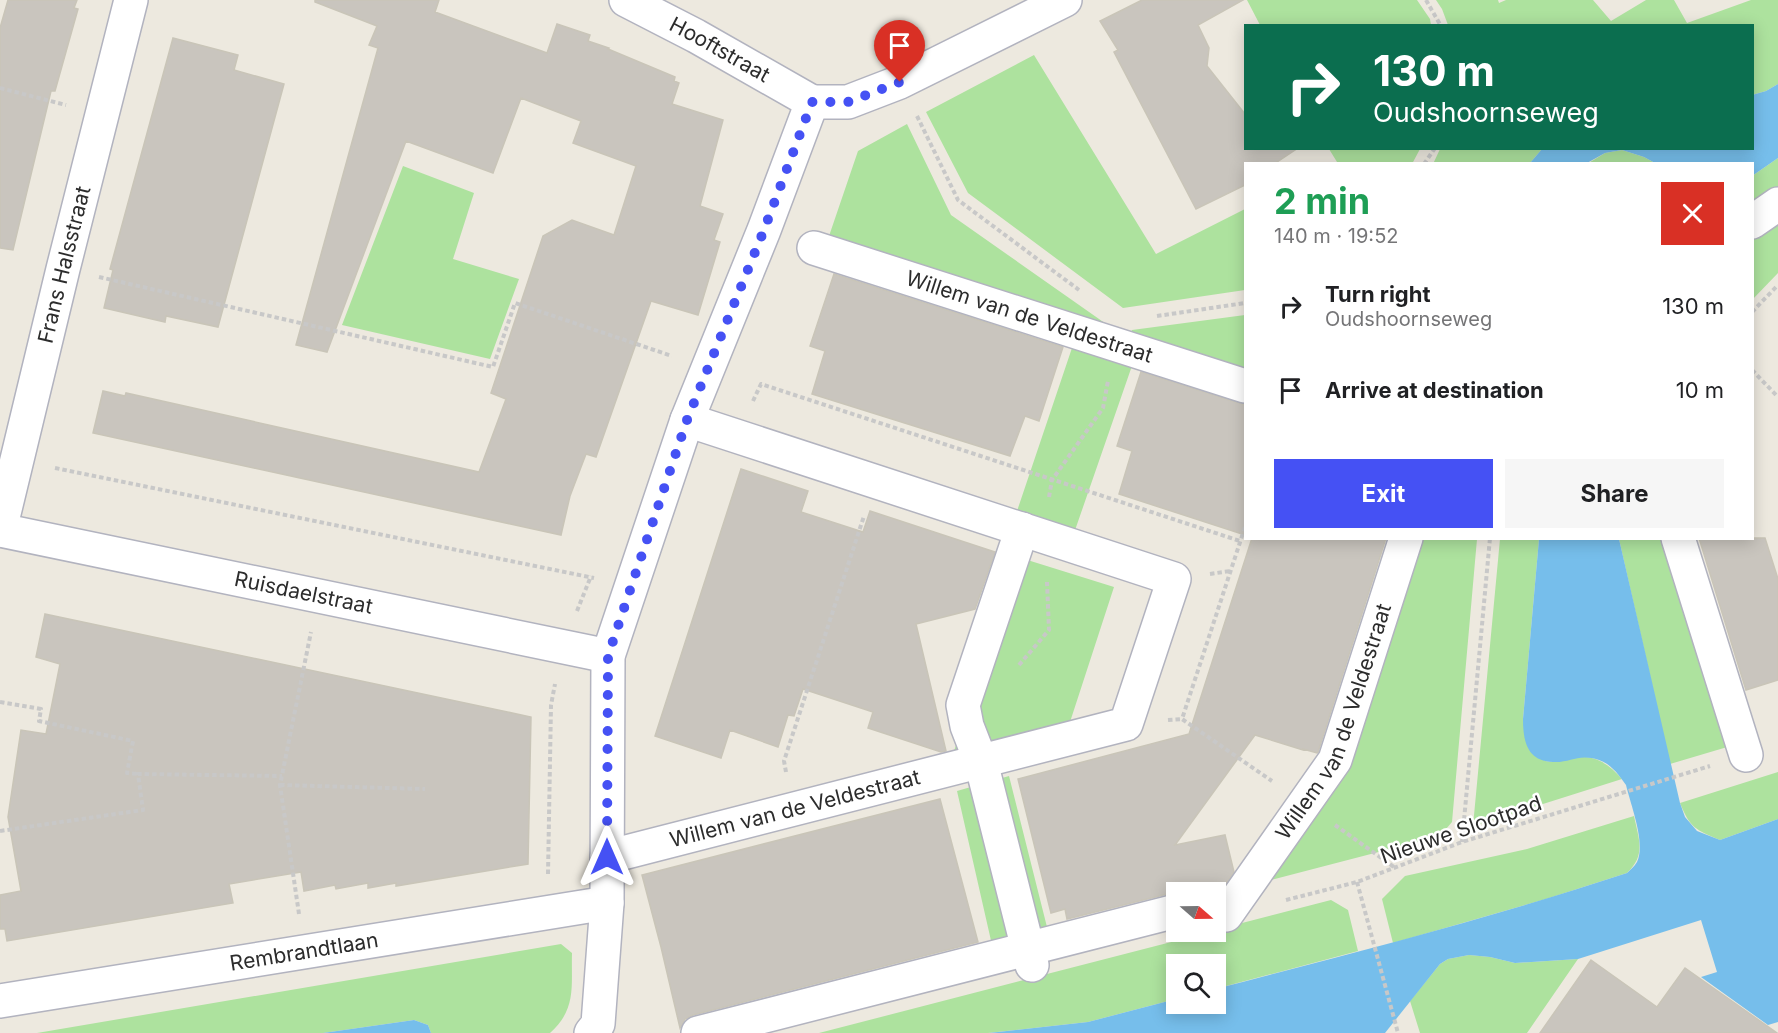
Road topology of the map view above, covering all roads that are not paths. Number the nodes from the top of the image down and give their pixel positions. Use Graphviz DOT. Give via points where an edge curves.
graph roads {
  1 [pos="131,0"];
  2 [pos="626,0"];
  3 [pos="1065,0"];
  4 [pos="812,102"];
  5 [pos="1778,204"];
  6 [pos="1754,221"];
  7 [pos="814,248"];
  8 [pos="1244,386"];
  9 [pos="687,420"];
  10 [pos="1022,529"];
  11 [pos="0,530"];
  12 [pos="1405,540"];
  13 [pos="1679,540"];
  14 [pos="608,656"];
  15 [pos="1746,755"];
  16 [pos="981,762"];
  17 [pos="607,857"];
  18 [pos="606,903"];
  19 [pos="1227,903"];
  20 [pos="1166,914"];
  21 [pos="1030,957"];
  22 [pos="0,1001"];
  23 [pos="591,1033"];
  24 [pos="698,1033"];
  1 -- 11 [label="street, Frans Halsstraat"];
  2 -- 4 [label="street, Hooftstraat"];
  3 -- 4 [label="street" via="900,82 848,102"];
  4 -- 9 [label="street"];
  5 -- 6 [label="street"];
  7 -- 8 [label="street, Willem van de Veldestraat"];
  9 -- 10 [label="street, Willem van de Veldestraat"];
  9 -- 14 [label="street"];
  10 -- 16 [label="street" via="963,705"];
  10 -- 16 [label="street, Willem van de Veldestraat" via="1174,579 1126,724"];
  11 -- 14 [label="street, Ruisdaelstraat"];
  12 -- 19 [label="street, Willem van de Veldestraat" via="1335,760"];
  13 -- 15 [label="street"];
  14 -- 17 [label="street"];
  16 -- 17 [label="street, Willem van de Veldestraat"];
  16 -- 21 [label="street"];
  17 -- 18 [label="street"];
  18 -- 22 [label="street, Rembrandtlaan"];
  18 -- 23 [label="street" via="598,1024"];
  20 -- 21 [label="street"];
  21 -- 24 [label="street"];
}
